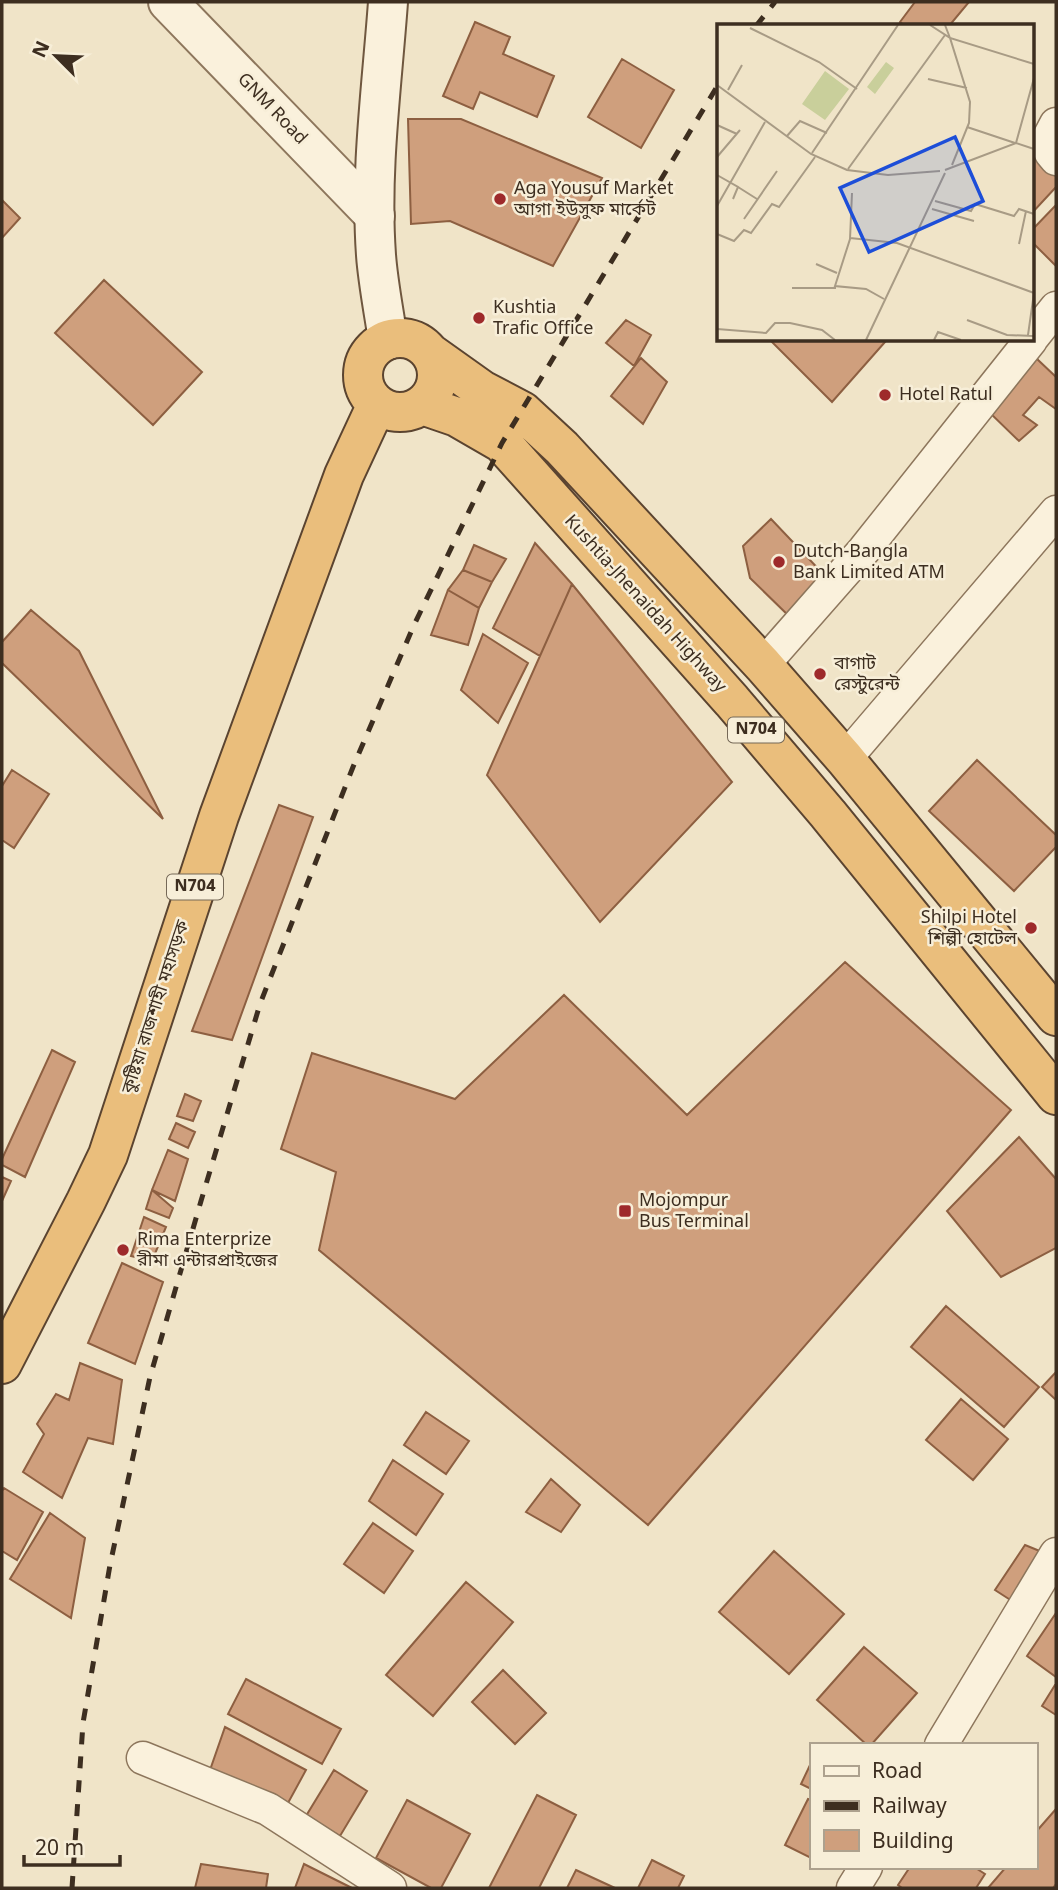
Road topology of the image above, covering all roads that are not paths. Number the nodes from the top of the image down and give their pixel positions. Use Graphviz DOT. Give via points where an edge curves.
graph roads {
  1 [pos="168,2"];
  2 [pos="388,2"];
  3 [pos="1056,124"];
  4 [pos="1056,159"];
  5 [pos="375,216"];
  6 [pos="1056,308"];
  7 [pos="1034,335"];
  8 [pos="388,340"];
  9 [pos="1029,341"];
  10 [pos="430,354"];
  11 [pos="377,404"];
  12 [pos="422,405"];
  13 [pos="1056,512"];
  14 [pos="686,582"];
  15 [pos="656,616"];
  16 [pos="763,665"];
  17 [pos="845,759"];
  18 [pos="955,893"];
  19 [pos="919,927"];
  20 [pos="1056,1016"];
  21 [pos="1056,1095"];
  22 [pos="2,1364"];
  23 [pos="1056,1555"];
  24 [pos="942,1743"];
  25 [pos="143,1758"];
  26 [pos="865,1869"];
  27 [pos="390,1888"];
  28 [pos="853,1888"];
  1 -- 5 [label="main road, GNM Road"];
  2 -- 5 [label="main road"];
  3 -- 4 [label="street" via="1046,143"];
  5 -- 8 [label="main road"];
  6 -- 7 [label="street"];
  8 -- 10 [label="highway" via="415,341"];
  8 -- 11 [label="highway" via="372,351 364,369 366,388"];
  9 -- 16 [label="street" via="864,550"];
  10 -- 12 [label="highway" via="438,373 436,386"];
  10 -- 14 [label="highway, N704" via="522,411"];
  11 -- 12 [label="highway" via="399,412"];
  11 -- 22 [label="highway, কুষ্টিয়া রাজশাহী মহাসড়ক / N704" via="344,475 219,816 108,1155"];
  12 -- 15 [label="highway, Kushtia-Jhenaidah Highway / N704" via="457,417 502,443"];
  13 -- 17 [label="street"];
  14 -- 15 [label="highway"];
  14 -- 16 [label="highway, N704"];
  15 -- 19 [label="highway, Kushtia-Jhenaidah Highway / N704"];
  16 -- 17 [label="highway, N704"];
  17 -- 18 [label="highway, N704"];
  18 -- 19 [label="highway"];
  18 -- 20 [label="highway, N704"];
  19 -- 21 [label="highway, Kushtia-Jhenaidah Highway / N704"];
  23 -- 24 [label="street"];
  25 -- 27 [label="street" via="268,1809"];
  26 -- 28 [label="street"];
}
